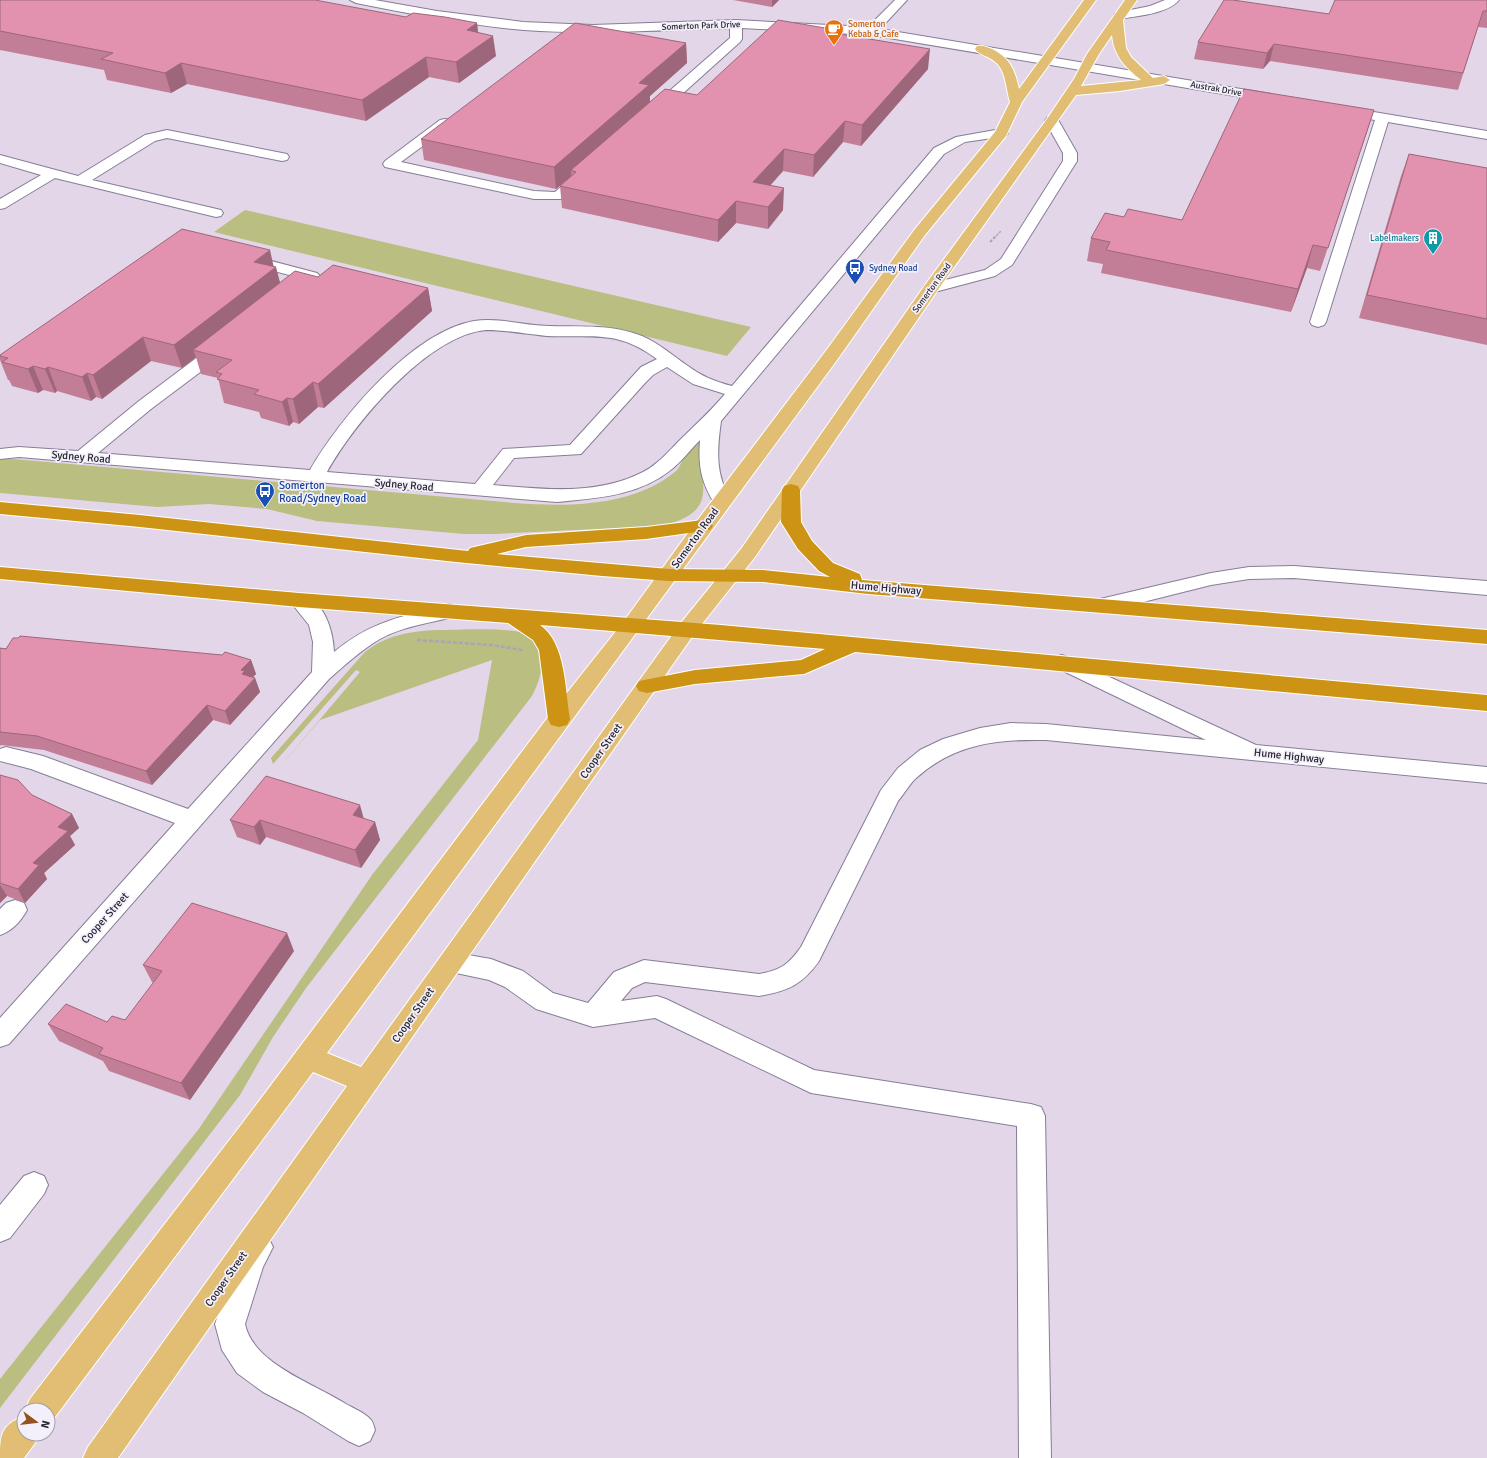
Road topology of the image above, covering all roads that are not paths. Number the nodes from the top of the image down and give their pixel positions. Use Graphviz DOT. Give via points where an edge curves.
graph roads {
  1 [pos="356,0"];
  2 [pos="901,0"];
  3 [pos="1090,0"];
  4 [pos="1131,0"];
  5 [pos="1173,0"];
  6 [pos="1118,17"];
  7 [pos="736,24"];
  8 [pos="871,31"];
  9 [pos="981,49"];
  10 [pos="1046,60"];
  11 [pos="1087,67"];
  12 [pos="1147,78"];
  13 [pos="1164,80"];
  14 [pos="1072,91"];
  15 [pos="1285,101"];
  16 [pos="1016,102"];
  17 [pos="1330,108"];
  18 [pos="454,116"];
  19 [pos="1383,117"];
  20 [pos="647,118"];
  21 [pos="1052,122"];
  22 [pos="1001,133"];
  23 [pos="1487,135"];
  24 [pos="282,157"];
  25 [pos="0,159"];
  26 [pos="594,165"];
  27 [pos="54,173"];
  28 [pos="80,182"];
  29 [pos="0,205"];
  30 [pos="216,213"];
  31 [pos="231,256"];
  32 [pos="932,288"];
  33 [pos="294,290"];
  34 [pos="1318,322"];
  35 [pos="234,338"];
  36 [pos="668,360"];
  37 [pos="736,392"];
  38 [pos="712,420"];
  39 [pos="0,454"];
  40 [pos="82,458"];
  41 [pos="316,477"];
  42 [pos="791,490"];
  43 [pos="479,491"];
  44 [pos="722,500"];
  45 [pos="0,508"];
  46 [pos="703,526"];
  47 [pos="456,556"];
  48 [pos="0,573"];
  49 [pos="668,575"];
  50 [pos="732,576"];
  51 [pos="868,587"];
  52 [pos="1487,588"];
  53 [pos="299,600"];
  54 [pos="1103,605"];
  55 [pos="449,611"];
  56 [pos="513,616"];
  57 [pos="631,626"];
  58 [pos="688,629"];
  59 [pos="1487,637"];
  60 [pos="852,645"];
  61 [pos="1062,662"];
  62 [pos="322,674"];
  63 [pos="646,686"];
  64 [pos="1487,703"];
  65 [pos="559,719"];
  66 [pos="1252,753"];
  67 [pos="6,755"];
  68 [pos="1487,775"];
  69 [pos="192,820"];
  70 [pos="451,963"];
  71 [pos="593,1016"];
  72 [pos="1,1031"];
  73 [pos="308,1057"];
  74 [pos="366,1082"];
  75 [pos="34,1185"];
  76 [pos="285,1197"];
  77 [pos="0,1228"];
  78 [pos="47,1402"];
  79 [pos="359,1430"];
  80 [pos="16,1442"];
  81 [pos="4,1458"];
  82 [pos="99,1458"];
  83 [pos="1036,1458"];
  1 -- 7 [label="street, Somerton Park Drive" via="559,34"];
  2 -- 8 [label="street"];
  3 -- 10 [label="main road, Somerton Road"];
  4 -- 6 [label="main road, Somerton Road"];
  5 -- 6 [label="street" via="1151,9"];
  6 -- 11 [label="main road, Somerton Road"];
  6 -- 12 [label="main road" via="1118,43 1124,58 1130,66"];
  7 -- 8 [label="street, Somerton Park Drive"];
  7 -- 20 [label="street" via="736,39"];
  8 -- 9 [label="street, Somerton Park Drive"];
  9 -- 10 [label="street, Somerton Park Drive"];
  9 -- 16 [label="main road" via="994,54 1007,64"];
  10 -- 11 [label="street, Somerton Park Drive"];
  10 -- 16 [label="main road, Somerton Road"];
  11 -- 12 [label="street, Austrak Drive"];
  11 -- 14 [label="main road, Somerton Road"];
  12 -- 13 [label="street, Austrak Drive"];
  13 -- 14 [label="main road"];
  13 -- 15 [label="street, Austrak Drive"];
  14 -- 21 [label="main road, Somerton Road"];
  16 -- 22 [label="main road, Somerton Road"];
  17 -- 19 [label="street"];
  18 -- 26 [label="street" via="390,164 534,195 558,196"];
  19 -- 23 [label="street"];
  19 -- 34 [label="street"];
  21 -- 32 [label="main road, Somerton Road"];
  21 -- 32 [label="street" via="1070,153 1070,161 1007,262 990,273"];
  22 -- 37 [label="street" via="961,138 949,142 939,151"];
  22 -- 44 [label="main road, Somerton Road" via="920,232 831,356"];
  24 -- 28 [label="street" via="167,134 150,138"];
  25 -- 27 [label="street"];
  27 -- 28 [label="street"];
  27 -- 29 [label="street"];
  28 -- 30 [label="street"];
  31 -- 33 [label="street" via="319,278"];
  32 -- 42 [label="main road, Somerton Road"];
  35 -- 40 [label="street" via="145,405"];
  36 -- 37 [label="street" via="703,382"];
  36 -- 41 [label="street" via="639,341 602,331 548,331 491,324 464,328 431,344 358,414 332,447"];
  36 -- 43 [label="street" via="647,371 575,450 509,453"];
  37 -- 38 [label="street"];
  38 -- 43 [label="street, Sydney Road" via="667,464 650,476 618,489 557,496"];
  38 -- 44 [label="street, Somerton Road" via="708,447 710,480"];
  39 -- 40 [label="street, Sydney Road" via="19,452"];
  40 -- 41 [label="street, Sydney Road"];
  41 -- 43 [label="street, Sydney Road"];
  42 -- 50 [label="main road, Somerton Road"];
  42 -- 51 [label="highway" via="791,522 805,545 826,567"];
  44 -- 46 [label="main road, Somerton Road"];
  45 -- 47 [label="highway"];
  46 -- 47 [label="highway" via="646,533 526,541"];
  46 -- 49 [label="main road, Somerton Road"];
  47 -- 49 [label="highway"];
  48 -- 53 [label="highway"];
  49 -- 50 [label="highway, Hume Highway"];
  49 -- 57 [label="main road"];
  50 -- 51 [label="highway, Hume Highway" via="763,576"];
  50 -- 58 [label="main road, Cooper Street"];
  51 -- 54 [label="highway, Hume Highway"];
  52 -- 54 [label="street, Hume Highway" via="1294,572 1249,573 1211,579"];
  53 -- 55 [label="highway"];
  53 -- 62 [label="street" via="310,608 324,636"];
  54 -- 59 [label="highway, Hume Highway"];
  55 -- 56 [label="highway"];
  55 -- 62 [label="street, Cooper Street" via="401,623 374,634 343,655"];
  56 -- 57 [label="highway"];
  56 -- 65 [label="highway" via="540,635 548,650"];
  57 -- 58 [label="highway, Hume Highway"];
  57 -- 65 [label="main road"];
  58 -- 60 [label="highway, Hume Highway"];
  58 -- 63 [label="main road, Cooper Street"];
  60 -- 61 [label="highway, Hume Highway"];
  60 -- 63 [label="highway" via="804,667 749,670"];
  61 -- 64 [label="highway, Hume Highway"];
  61 -- 66 [label="street, Hume Highway"];
  62 -- 69 [label="street, Cooper Street"];
  63 -- 70 [label="main road, Cooper Street"];
  65 -- 73 [label="main road"];
  66 -- 68 [label="street, Hume Highway"];
  66 -- 71 [label="street" via="1039,732 980,736 951,745 928,756 906,774 889,796 810,954 797,973 778,982 759,985 644,971 623,980"];
  67 -- 69 [label="street" via="35,762"];
  69 -- 72 [label="street, Cooper Street"];
  70 -- 71 [label="street" via="491,970 514,979 545,1001"];
  70 -- 74 [label="main road, Cooper Street"];
  71 -- 83 [label="street" via="657,1007 811,1081 1031,1116"];
  73 -- 74 [label="main road"];
  73 -- 78 [label="main road"];
  74 -- 76 [label="main road, Cooper Street"];
  75 -- 77 [label="street"];
  76 -- 79 [label="street" via="250,1262 230,1324 233,1339 248,1362 274,1381"];
  76 -- 82 [label="main road, Cooper Street"];
  80 -- 81 [label="main road"];
}
